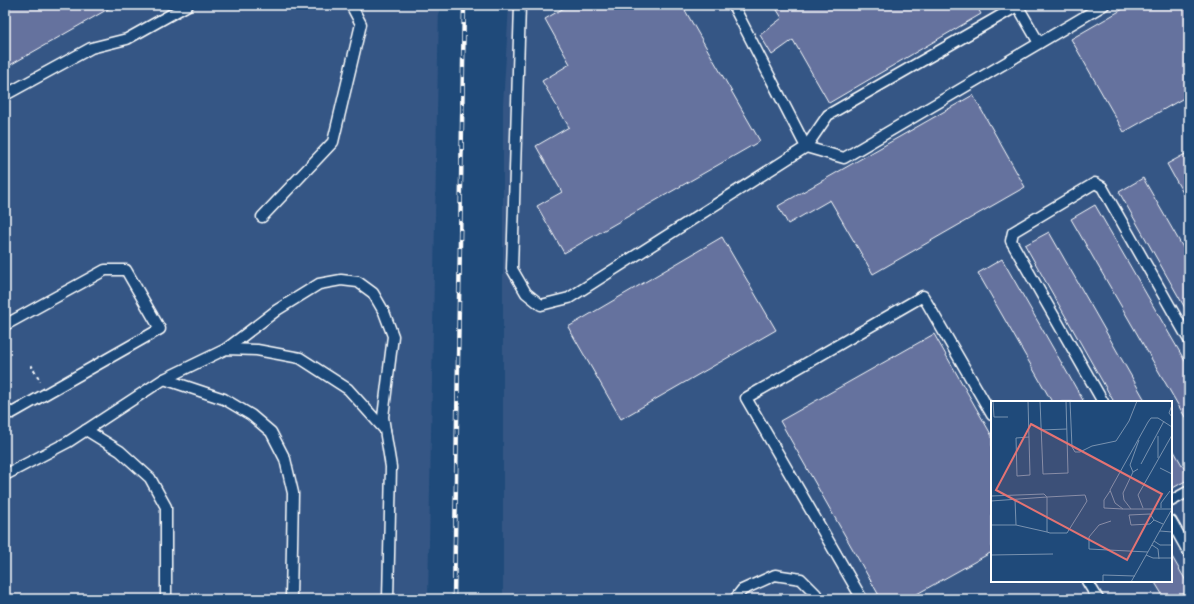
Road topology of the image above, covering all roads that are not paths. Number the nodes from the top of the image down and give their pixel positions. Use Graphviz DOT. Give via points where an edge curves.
graph roads {
  1 [pos="188,5"];
  2 [pos="351,5"];
  3 [pos="520,5"];
  4 [pos="733,5"];
  5 [pos="1018,5"];
  6 [pos="1104,5"];
  7 [pos="1039,43"];
  8 [pos="5,95"];
  9 [pos="806,147"];
  10 [pos="262,217"];
  11 [pos="5,325"];
  12 [pos="1189,340"];
  13 [pos="226,349"];
  14 [pos="164,379"];
  15 [pos="1102,401"];
  16 [pos="5,409"];
  17 [pos="991,413"];
  18 [pos="86,430"];
  19 [pos="385,430"];
  20 [pos="5,475"];
  21 [pos="1189,491"];
  22 [pos="1172,501"];
  23 [pos="1172,523"];
  24 [pos="1189,553"];
  25 [pos="1088,582"];
  26 [pos="166,599"];
  27 [pos="291,599"];
  28 [pos="388,599"];
  29 [pos="735,599"];
  30 [pos="820,599"];
  31 [pos="862,599"];
  32 [pos="1098,599"];
  1 -- 8 [label="lane" via="127,39 92,48"];
  2 -- 10 [label="lane" via="361,24 333,142"];
  3 -- 9 [label="lane" via="512,269 526,293 541,305 569,298"];
  4 -- 9 [label="lane"];
  5 -- 7 [label="lane"];
  5 -- 9 [label="lane" via="828,115"];
  6 -- 7 [label="lane"];
  7 -- 9 [label="lane" via="844,158"];
  11 -- 16 [label="lane" via="105,270 126,270 160,329 12,413"];
  12 -- 15 [label="lane" via="1102,187 1095,183 1013,232 1011,240"];
  13 -- 14 [label="lane"];
  13 -- 19 [label="lane" via="257,350 300,358 348,389"];
  13 -- 19 [label="lane" via="277,310 318,284 341,280 358,282 372,293 384,312 392,336"];
  14 -- 18 [label="lane"];
  14 -- 27 [label="lane" via="224,399 251,415 271,432 285,459 293,493"];
  17 -- 31 [label="lane" via="923,296 746,398"];
  18 -- 20 [label="lane"];
  18 -- 26 [label="lane" via="120,451 150,478 166,507"];
  19 -- 28 [label="lane" via="391,467"];
  21 -- 22 [label="lane"];
  23 -- 24 [label="lane"];
  25 -- 32 [label="lane"];
  29 -- 30 [label="lane" via="742,590 775,575 801,579"];
}
